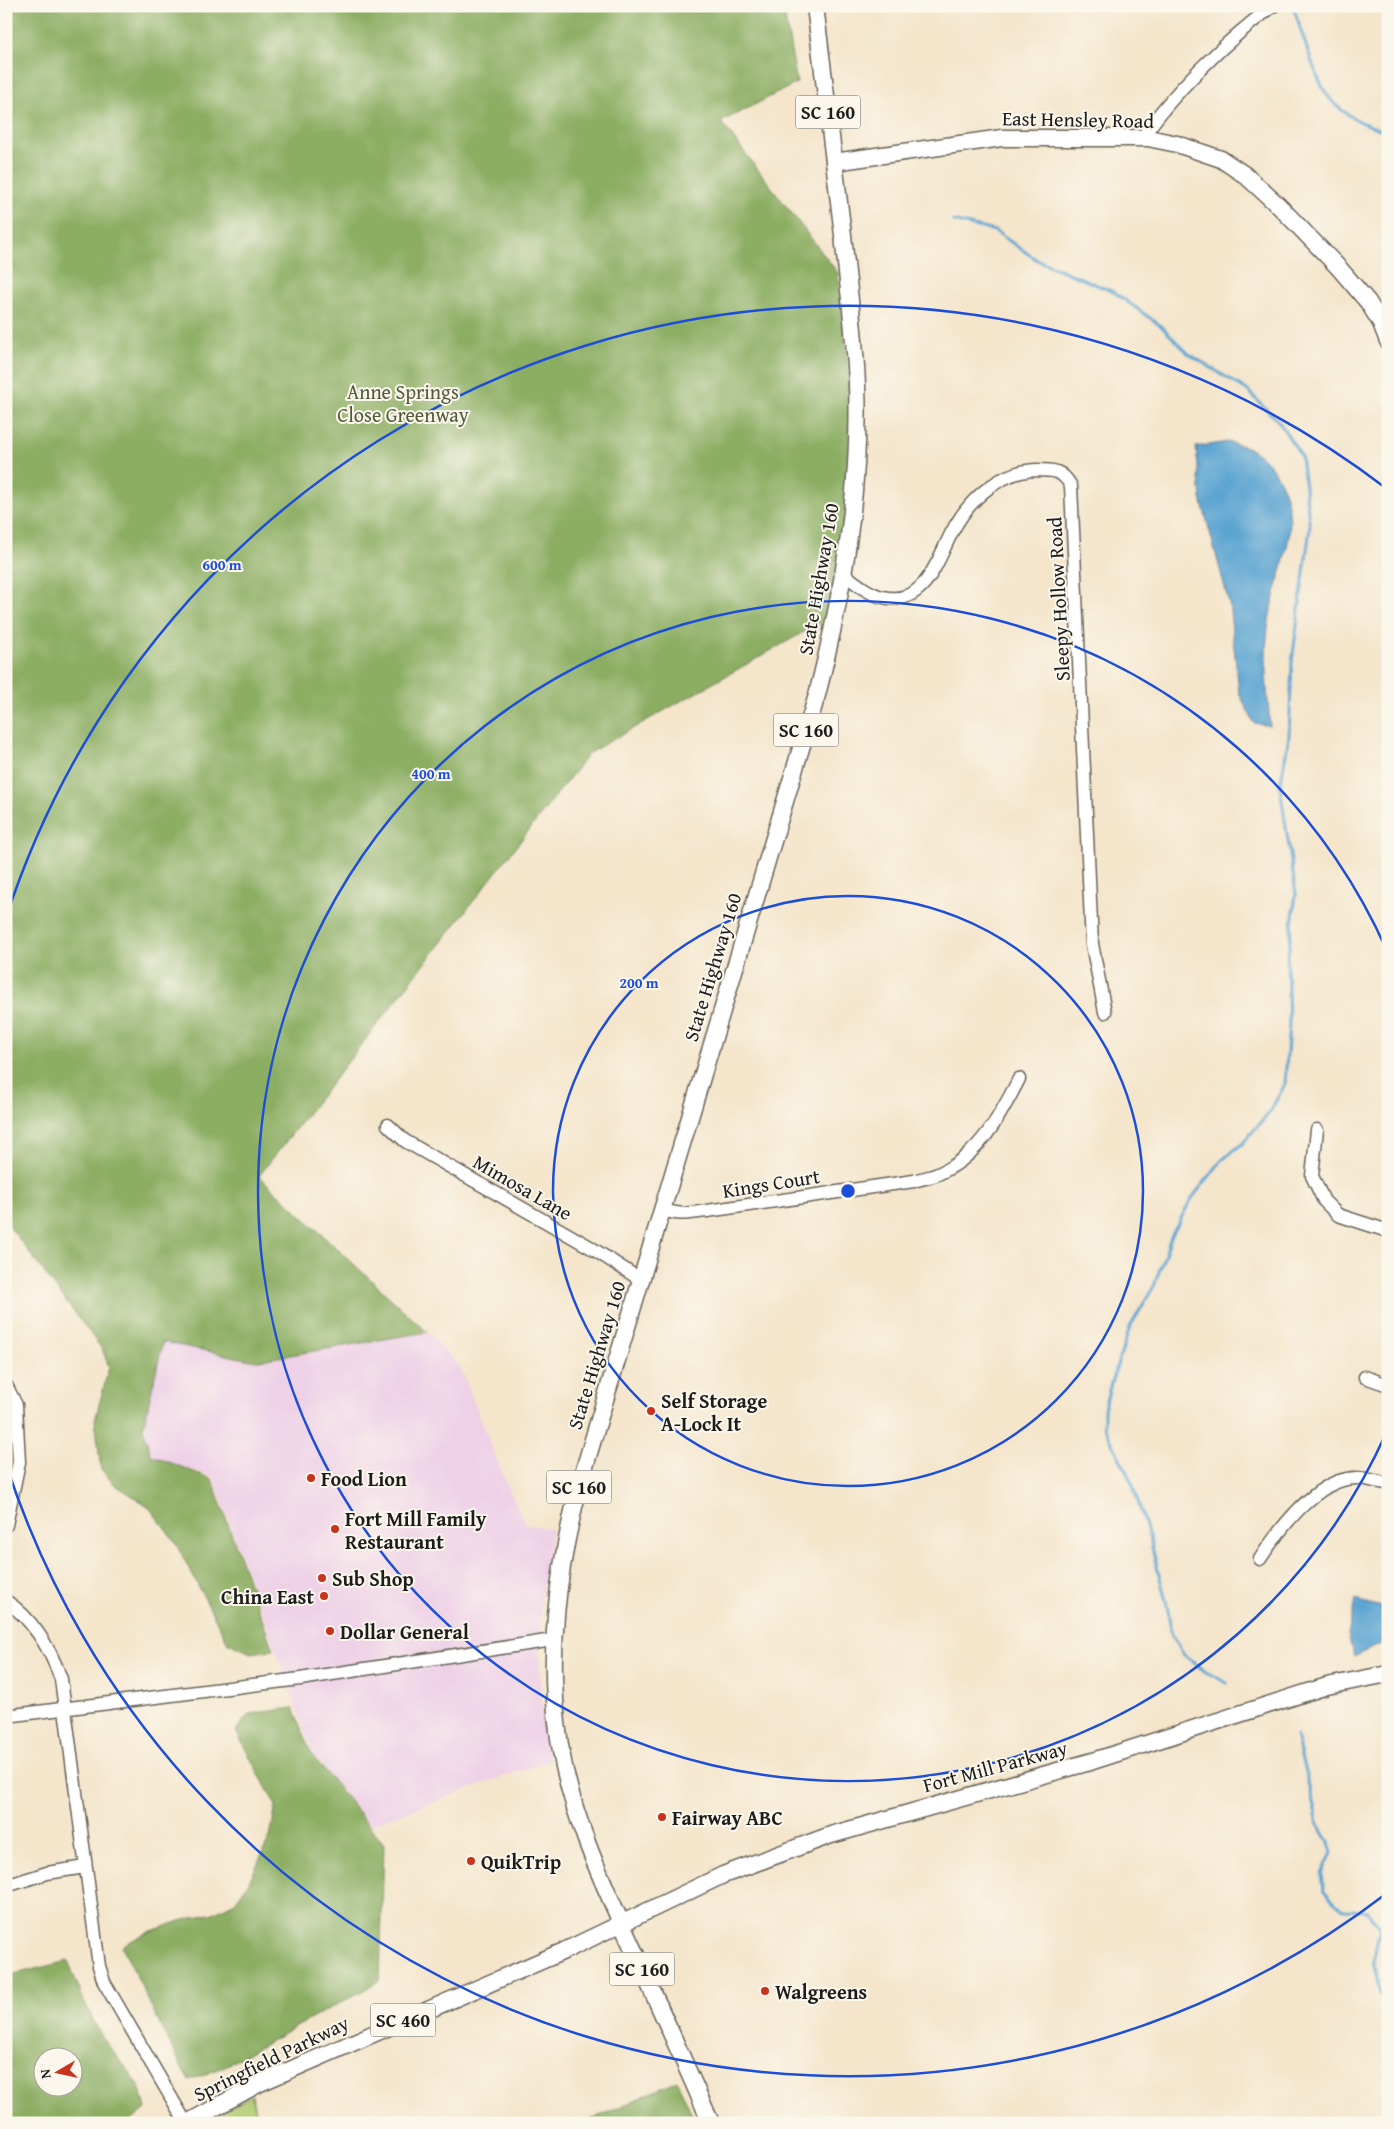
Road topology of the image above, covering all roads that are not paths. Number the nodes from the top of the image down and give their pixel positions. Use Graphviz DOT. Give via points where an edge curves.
graph roads {
  1 [pos="815,6"];
  2 [pos="1273,6"];
  3 [pos="1142,138"];
  4 [pos="834,162"];
  5 [pos="1388,341"];
  6 [pos="844,574"];
  7 [pos="1105,1012"];
  8 [pos="1019,1079"];
  9 [pos="388,1125"];
  10 [pos="1317,1130"];
  11 [pos="661,1208"];
  12 [pos="1388,1230"];
  13 [pos="641,1280"];
  14 [pos="1366,1377"];
  15 [pos="6,1385"];
  16 [pos="1388,1385"];
  17 [pos="1388,1483"];
  18 [pos="6,1526"];
  19 [pos="1260,1559"];
  20 [pos="6,1602"];
  21 [pos="553,1640"];
  22 [pos="1388,1674"];
  23 [pos="64,1708"];
  24 [pos="6,1716"];
  25 [pos="85,1867"];
  26 [pos="6,1886"];
  27 [pos="621,1922"];
  28 [pos="187,2123"];
  29 [pos="710,2123"];
  1 -- 4 [label="main road, State Highway 160 / SC 160"];
  2 -- 3 [label="street" via="1181,90"];
  3 -- 4 [label="main road, East Hensley Road" via="1002,138"];
  3 -- 5 [label="main road, East Hensley Road" via="1177,144 1221,159 1244,175 1339,268 1368,302"];
  4 -- 6 [label="main road, State Highway 160 / SC 160" via="857,386 853,499"];
  6 -- 7 [label="street, Sleepy Hollow Road" via="877,596 903,598 924,585 965,511 1003,478 1035,470 1058,471 1066,477 1071,486 1092,944"];
  6 -- 11 [label="main road, State Highway 160 / SC 160" via="817,694"];
  8 -- 11 [label="street, Kings Court" via="1004,1108 974,1149 963,1160 939,1174 914,1181 707,1212 669,1213"];
  9 -- 13 [label="street, Mimosa Lane" via="405,1141 590,1247"];
  10 -- 12 [label="street" via="1312,1176 1324,1201 1338,1215"];
  11 -- 13 [label="main road, State Highway 160 / SC 160"];
  13 -- 21 [label="main road, State Highway 160 / SC 160" via="574,1507 560,1574"];
  14 -- 16 [label="street"];
  15 -- 18 [label="street" via="16,1405 19,1462"];
  17 -- 19 [label="street" via="1357,1478 1326,1488 1289,1521"];
  20 -- 23 [label="street" via="17,1608 39,1632 53,1657 61,1679"];
  21 -- 23 [label="street" via="300,1679"];
  21 -- 27 [label="main road, State Highway 160 / SC 160" via="556,1710 568,1779 594,1857"];
  22 -- 27 [label="main road, Fort Mill Parkway / SC 460" via="1327,1686 1093,1761 831,1835 723,1875"];
  23 -- 24 [label="street"];
  23 -- 25 [label="street"];
  25 -- 26 [label="street" via="47,1872"];
  25 -- 28 [label="street" via="104,1982"];
  27 -- 28 [label="main road, Springfield Parkway / SC 460" via="564,1951 260,2083"];
  27 -- 29 [label="main road, SC 160"];
}
